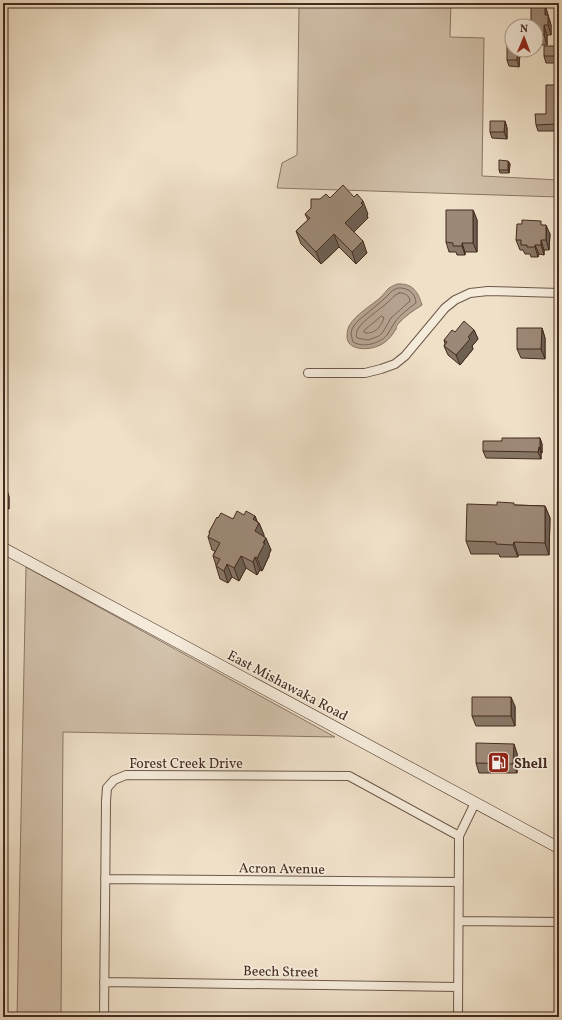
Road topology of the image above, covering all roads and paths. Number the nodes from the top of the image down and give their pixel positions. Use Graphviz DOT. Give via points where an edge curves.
graph roads {
  1 [pos="559,293"];
  2 [pos="308,373"];
  3 [pos="3,548"];
  4 [pos="475,803"];
  5 [pos="459,836"];
  6 [pos="559,848"];
  7 [pos="105,879"];
  8 [pos="459,882"];
  9 [pos="459,921"];
  10 [pos="559,922"];
  11 [pos="104,982"];
  12 [pos="458,987"];
  13 [pos="104,1017"];
  14 [pos="458,1017"];
  1 -- 2 [label="street" via="470,293 445,308 405,356 395,364 365,373"];
  3 -- 4 [label="main road, East Mishawaka Road"];
  4 -- 5 [label="street"];
  4 -- 6 [label="main road, East Mishawaka Road"];
  5 -- 7 [label="street, Forest Creek Drive" via="349,776 126,775 114,780 107,788"];
  5 -- 8 [label="street"];
  7 -- 8 [label="street, Acron Avenue"];
  7 -- 11 [label="street, Forest Creek Drive"];
  8 -- 9 [label="street"];
  9 -- 10 [label="street"];
  9 -- 12 [label="street"];
  11 -- 12 [label="street, Beech Street"];
  11 -- 13 [label="street, Forest Creek Drive"];
  12 -- 14 [label="street"];
}
